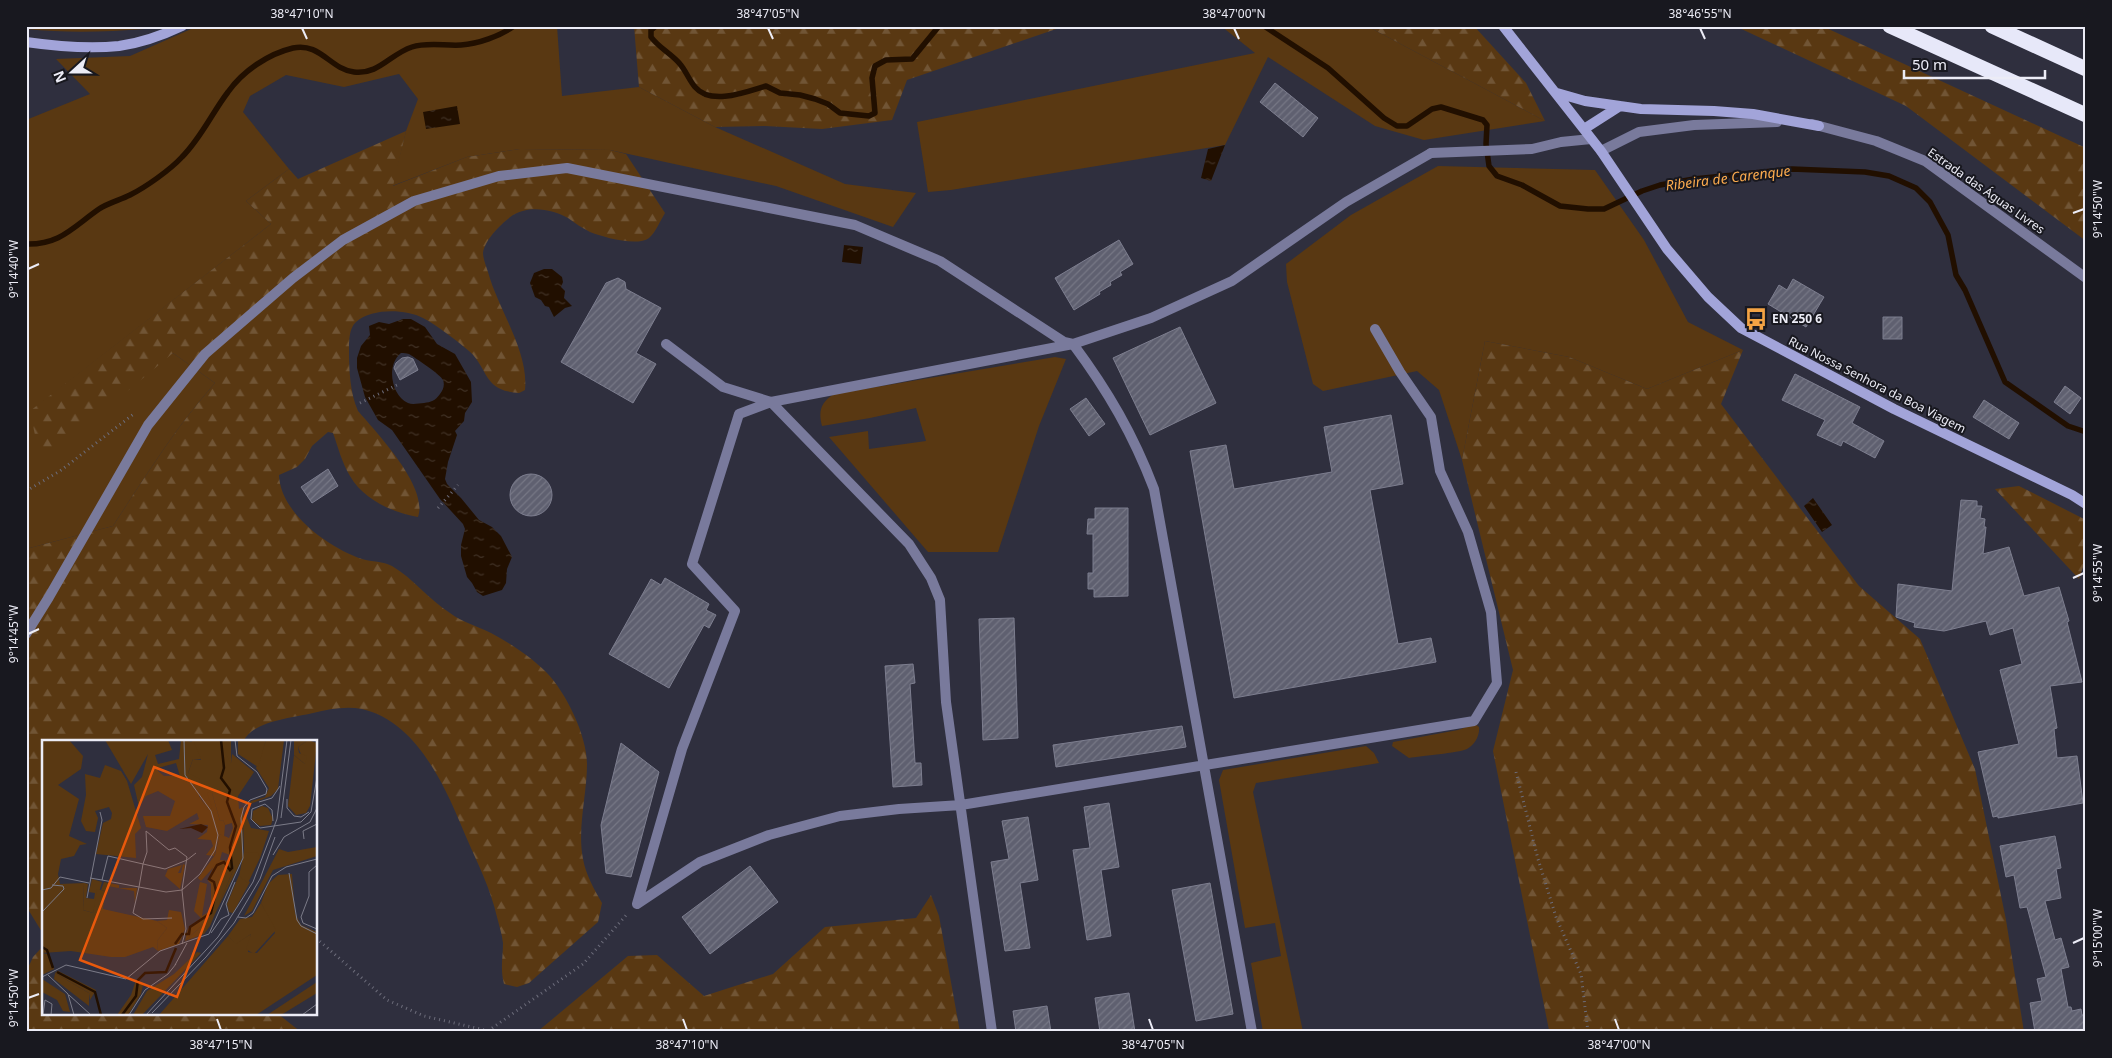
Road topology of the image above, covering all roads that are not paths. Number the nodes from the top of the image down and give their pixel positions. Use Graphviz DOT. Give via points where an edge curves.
graph roads {
  1 [pos="182,26"];
  2 [pos="1503,26"];
  3 [pos="1890,26"];
  4 [pos="1992,26"];
  5 [pos="26,42"];
  6 [pos="2086,69"];
  7 [pos="1557,94"];
  8 [pos="1620,106"];
  9 [pos="2086,115"];
  10 [pos="1819,126"];
  11 [pos="1584,129"];
  12 [pos="1591,139"];
  13 [pos="1601,151"];
  14 [pos="2086,278"];
  15 [pos="1375,329"];
  16 [pos="666,344"];
  17 [pos="1073,344"];
  18 [pos="771,402"];
  19 [pos="2086,504"];
  20 [pos="26,634"];
  21 [pos="1203,766"];
  22 [pos="961,805"];
  23 [pos="992,1032"];
  24 [pos="1252,1032"];
  1 -- 5 [label="main road" via="119,46 52,46"];
  2 -- 7 [label="main road, Rua Nossa Senhora da Boa Viagem"];
  3 -- 9 [label="highway"];
  4 -- 6 [label="highway"];
  7 -- 8 [label="main road"];
  7 -- 11 [label="main road, Rua Nossa Senhora da Boa Viagem"];
  8 -- 10 [label="main road" via="1753,114"];
  8 -- 11 [label="main road"];
  10 -- 13 [label="street, Estrada das Águas Livres" via="1756,121 1694,125 1640,132"];
  10 -- 14 [label="street, Estrada das Águas Livres" via="1876,141 1925,161"];
  11 -- 12 [label="main road, Rua Nossa Senhora da Boa Viagem"];
  12 -- 13 [label="main road, Rua Nossa Senhora da Boa Viagem"];
  12 -- 17 [label="street" via="1532,148 1431,153 1346,202 1232,281 1151,318"];
  13 -- 19 [label="main road, Rua Nossa Senhora da Boa Viagem" via="1667,249 1708,297 1741,328 1894,409"];
  15 -- 21 [label="street" via="1431,416 1440,471 1468,532 1491,612 1496,683 1474,721"];
  16 -- 18 [label="street" via="723,387"];
  17 -- 18 [label="street"];
  17 -- 20 [label="street" via="1064,342 940,261 855,225 567,168 499,176 414,201 344,240 293,278 205,354 148,425"];
  17 -- 21 [label="street" via="1118,410 1154,489"];
  18 -- 22 [label="street" via="908,544 931,578 940,600 946,702"];
  18 -- 22 [label="street" via="739,414 692,564 736,611 682,749 637,904 700,862 769,835 840,816"];
  21 -- 22 [label="street"];
  21 -- 24 [label="street"];
  22 -- 23 [label="street"];
}
